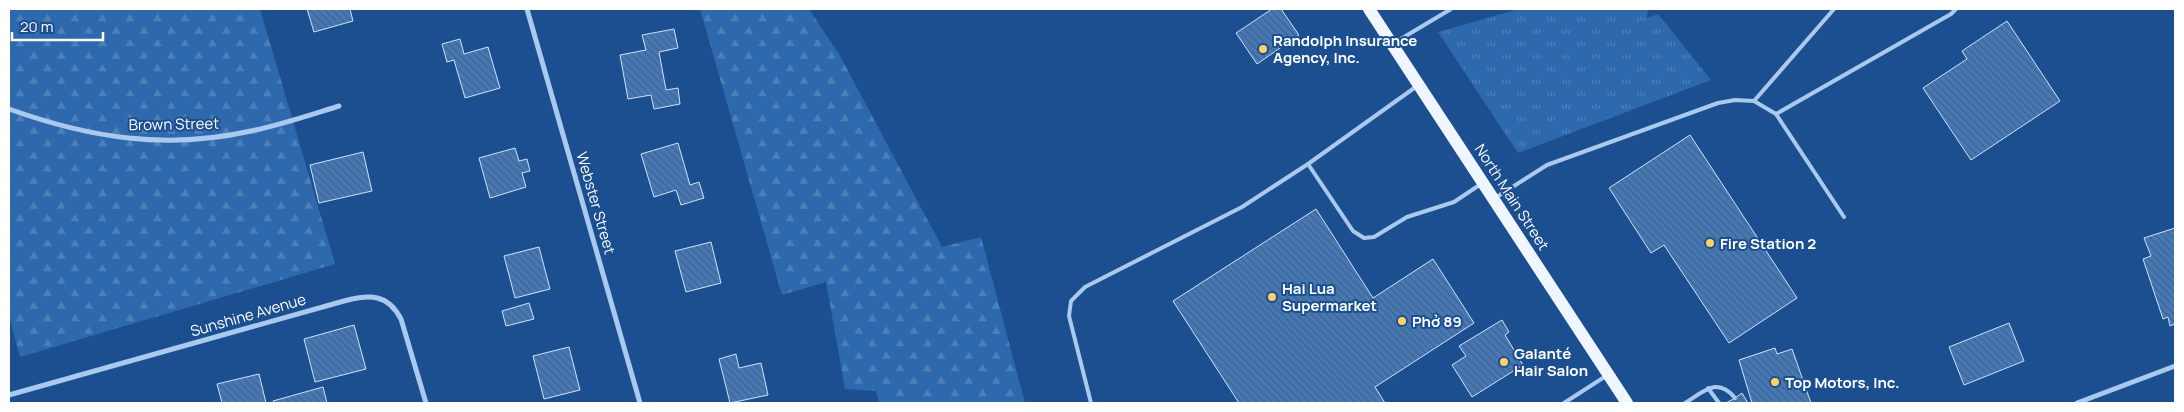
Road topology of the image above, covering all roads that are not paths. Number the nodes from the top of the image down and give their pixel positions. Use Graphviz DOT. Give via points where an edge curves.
graph roads {
  1 [pos="527,9"];
  2 [pos="1369,9"];
  3 [pos="1451,9"];
  4 [pos="1834,9"];
  5 [pos="1956,9"];
  6 [pos="1393,44"];
  7 [pos="1419,84"];
  8 [pos="1754,101"];
  9 [pos="339,106"];
  10 [pos="9,109"];
  11 [pos="1776,114"];
  12 [pos="1308,164"];
  13 [pos="1483,183"];
  14 [pos="1493,199"];
  15 [pos="1844,217"];
  16 [pos="2175,366"];
  17 [pos="1608,374"];
  18 [pos="1708,388"];
  19 [pos="9,395"];
  20 [pos="1735,398"];
  21 [pos="426,403"];
  22 [pos="640,403"];
  23 [pos="1090,403"];
  24 [pos="1564,403"];
  25 [pos="1627,403"];
  26 [pos="1685,403"];
  27 [pos="1719,403"];
  28 [pos="2077,403"];
  1 -- 22 [label="street, Webster Street"];
  2 -- 6 [label="main road, North Main Street"];
  3 -- 6 [label="lane"];
  4 -- 8 [label="lane"];
  5 -- 11 [label="lane"];
  6 -- 7 [label="main road, North Main Street"];
  7 -- 12 [label="lane"];
  7 -- 13 [label="main road, North Main Street"];
  8 -- 11 [label="lane"];
  8 -- 14 [label="lane" via="1735,100 1718,104 1548,165"];
  9 -- 10 [label="street, Brown Street" via="253,131 179,140 93,134"];
  11 -- 15 [label="lane"];
  12 -- 13 [label="lane" via="1353,231 1364,238 1374,237 1407,217 1454,202"];
  12 -- 23 [label="lane" via="1242,207 1098,279 1076,294 1069,316"];
  13 -- 14 [label="main road, North Main Street"];
  14 -- 17 [label="main road, North Main Street"];
  16 -- 28 [label="street"];
  17 -- 24 [label="lane"];
  17 -- 25 [label="main road, North Main Street"];
  18 -- 20 [label="lane" via="1724,388"];
  18 -- 26 [label="lane"];
  18 -- 27 [label="lane"];
  19 -- 21 [label="street, Sunshine Avenue" via="344,300 369,296 389,302 399,314"];
}
